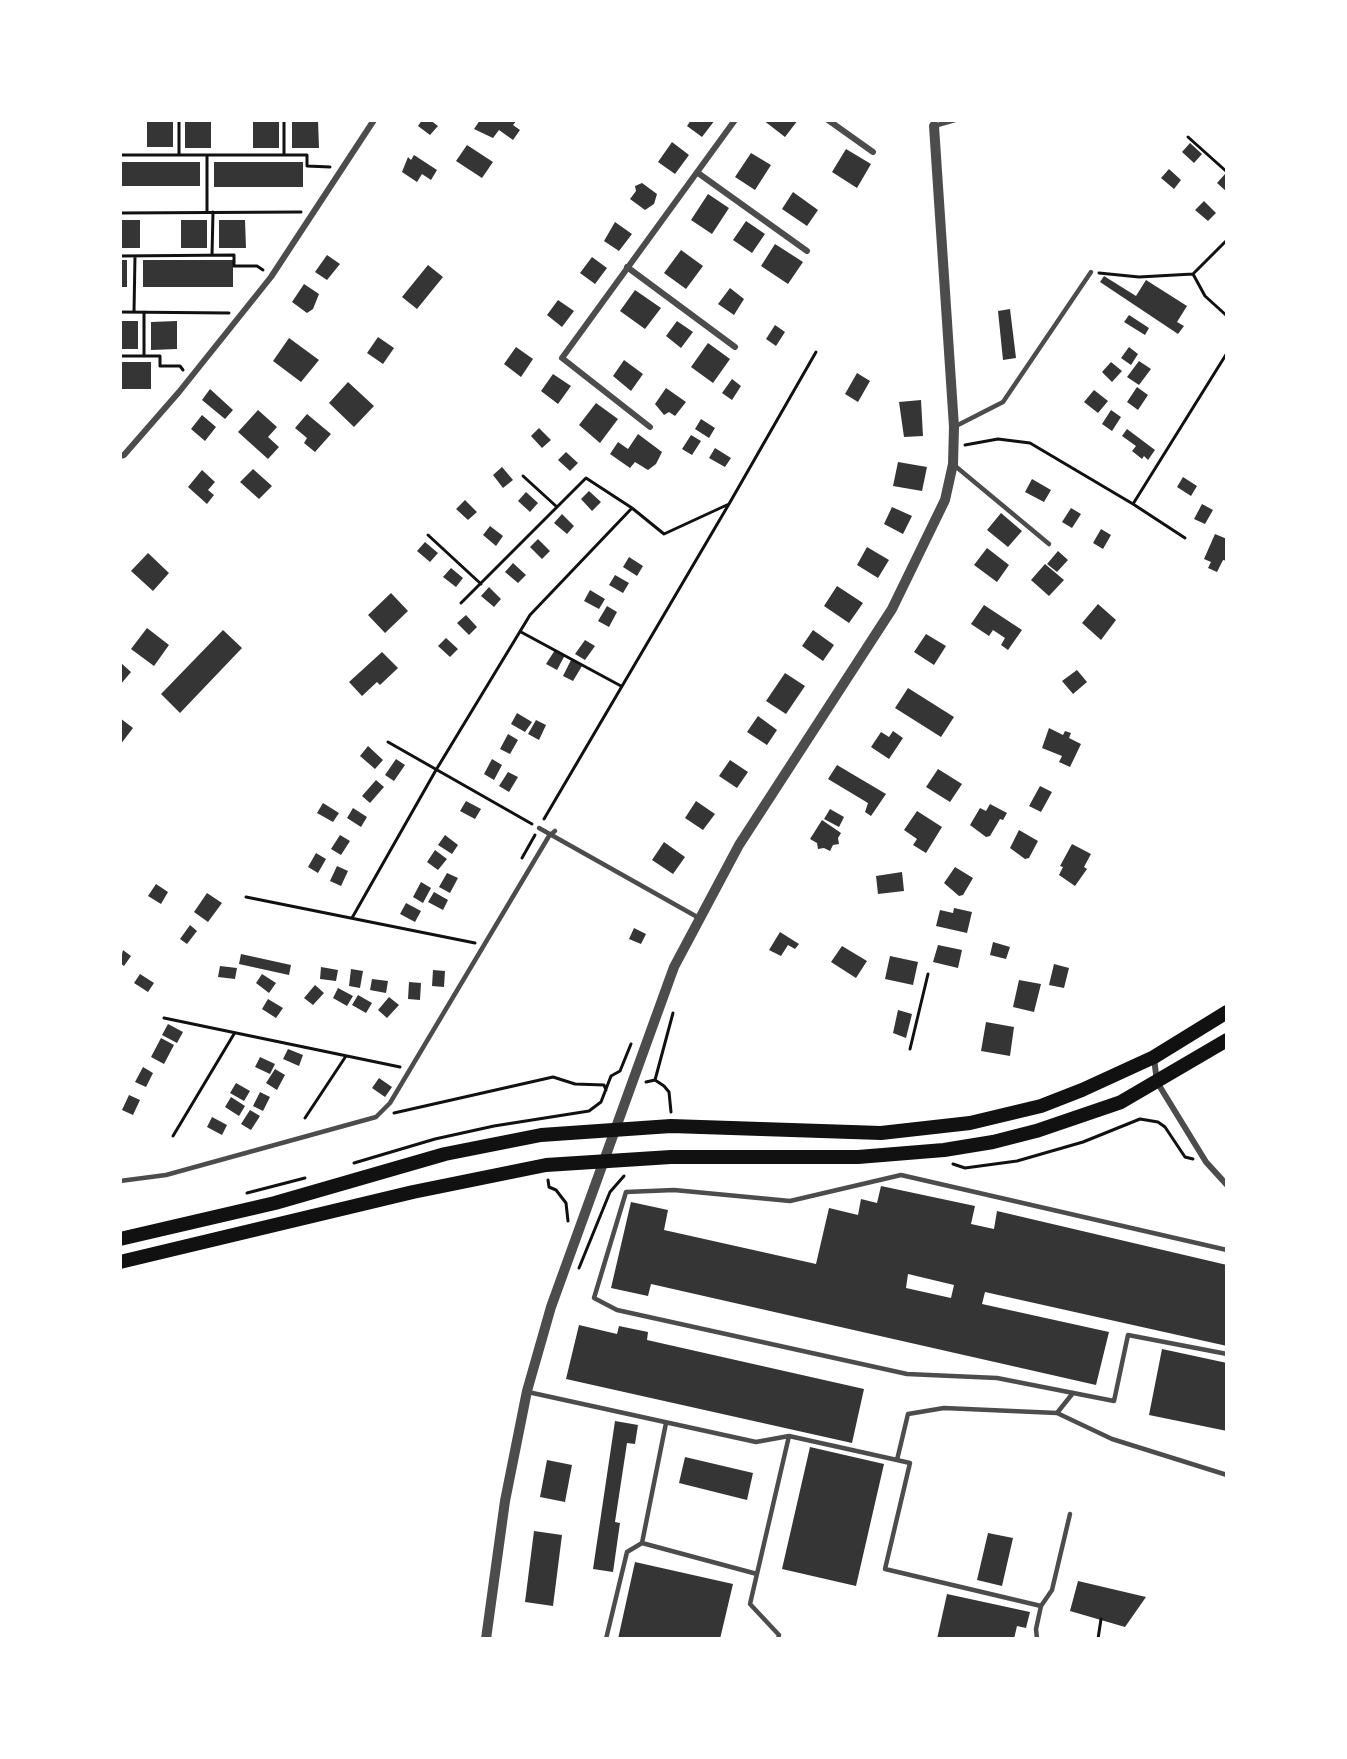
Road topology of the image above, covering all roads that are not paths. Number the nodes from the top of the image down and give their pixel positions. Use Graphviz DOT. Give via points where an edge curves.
graph roads {
  1 [pos="374,120"];
  2 [pos="735,120"];
  3 [pos="828,120"];
  4 [pos="955,120"];
  5 [pos="934,126"];
  6 [pos="873,152"];
  7 [pos="698,174"];
  8 [pos="807,252"];
  9 [pos="627,267"];
  10 [pos="1091,272"];
  11 [pos="735,347"];
  12 [pos="959,425"];
  13 [pos="650,427"];
  14 [pos="120,456"];
  15 [pos="957,467"];
  16 [pos="1049,544"];
  17 [pos="539,828"];
  18 [pos="555,831"];
  19 [pos="549,836"];
  20 [pos="699,918"];
  21 [pos="1227,1012"];
  22 [pos="1227,1040"];
  23 [pos="1154,1057"];
  24 [pos="1157,1082"];
  25 [pos="614,1128"];
  26 [pos="604,1160"];
  27 [pos="120,1181"];
  28 [pos="1227,1185"];
  29 [pos="120,1239"];
  30 [pos="1227,1250"];
  31 [pos="120,1262"];
  32 [pos="1227,1354"];
  33 [pos="527,1391"];
  34 [pos="1073,1393"];
  35 [pos="1057,1413"];
  36 [pos="666,1423"];
  37 [pos="789,1436"];
  38 [pos="897,1460"];
  39 [pos="1227,1475"];
  40 [pos="1070,1514"];
  41 [pos="642,1543"];
  42 [pos="757,1574"];
  43 [pos="1041,1606"];
  44 [pos="486,1639"];
  45 [pos="606,1639"];
  46 [pos="778,1639"];
  47 [pos="1037,1639"];
  1 -- 14 [label="street" via="238,318 179,392"];
  2 -- 7 [label="street"];
  3 -- 6 [label="street"];
  4 -- 5 [label="lane"];
  5 -- 12 [label="street"];
  7 -- 8 [label="street"];
  7 -- 9 [label="street"];
  9 -- 11 [label="street"];
  9 -- 13 [label="street" via="561,358"];
  10 -- 12 [label="lane" via="1003,402"];
  12 -- 15 [label="street"];
  15 -- 16 [label="lane"];
  15 -- 20 [label="street" via="892,609 739,845"];
  17 -- 19 [label="lane"];
  18 -- 19 [label="lane"];
  19 -- 20 [label="lane"];
  19 -- 27 [label="lane" via="390,1104 376,1117 166,1175"];
  20 -- 25 [label="street" via="674,967"];
  21 -- 23 [label="main road"];
  22 -- 24 [label="main road"];
  23 -- 24 [label="street"];
  23 -- 25 [label="main road" via="1041,1106 944,1127 852,1134 717,1127"];
  24 -- 26 [label="main road" via="1121,1102 1036,1131 944,1150 808,1159"];
  24 -- 28 [label="street" via="1206,1162"];
  25 -- 26 [label="street"];
  25 -- 29 [label="main road" via="541,1135 445,1154 275,1203"];
  26 -- 31 [label="main road" via="546,1165 389,1198"];
  26 -- 33 [label="street" via="551,1307"];
  30 -- 34 [label="lane" via="901,1175 790,1201 674,1190 626,1191 594,1298 617,1310 907,1374 997,1378"];
  32 -- 34 [label="lane" via="1128,1335 1114,1401"];
  33 -- 36 [label="lane"];
  33 -- 44 [label="street" via="505,1501"];
  34 -- 35 [label="lane"];
  35 -- 38 [label="lane" via="944,1408 908,1414"];
  35 -- 39 [label="lane" via="1112,1439"];
  36 -- 37 [label="lane" via="756,1442"];
  36 -- 41 [label="lane"];
  37 -- 38 [label="lane"];
  37 -- 42 [label="lane"];
  38 -- 43 [label="lane" via="909,1463 885,1569"];
  40 -- 43 [label="lane" via="1052,1590"];
  41 -- 42 [label="lane"];
  41 -- 45 [label="lane" via="627,1552"];
  42 -- 46 [label="lane" via="750,1604 779,1635"];
  43 -- 47 [label="lane"];
}
